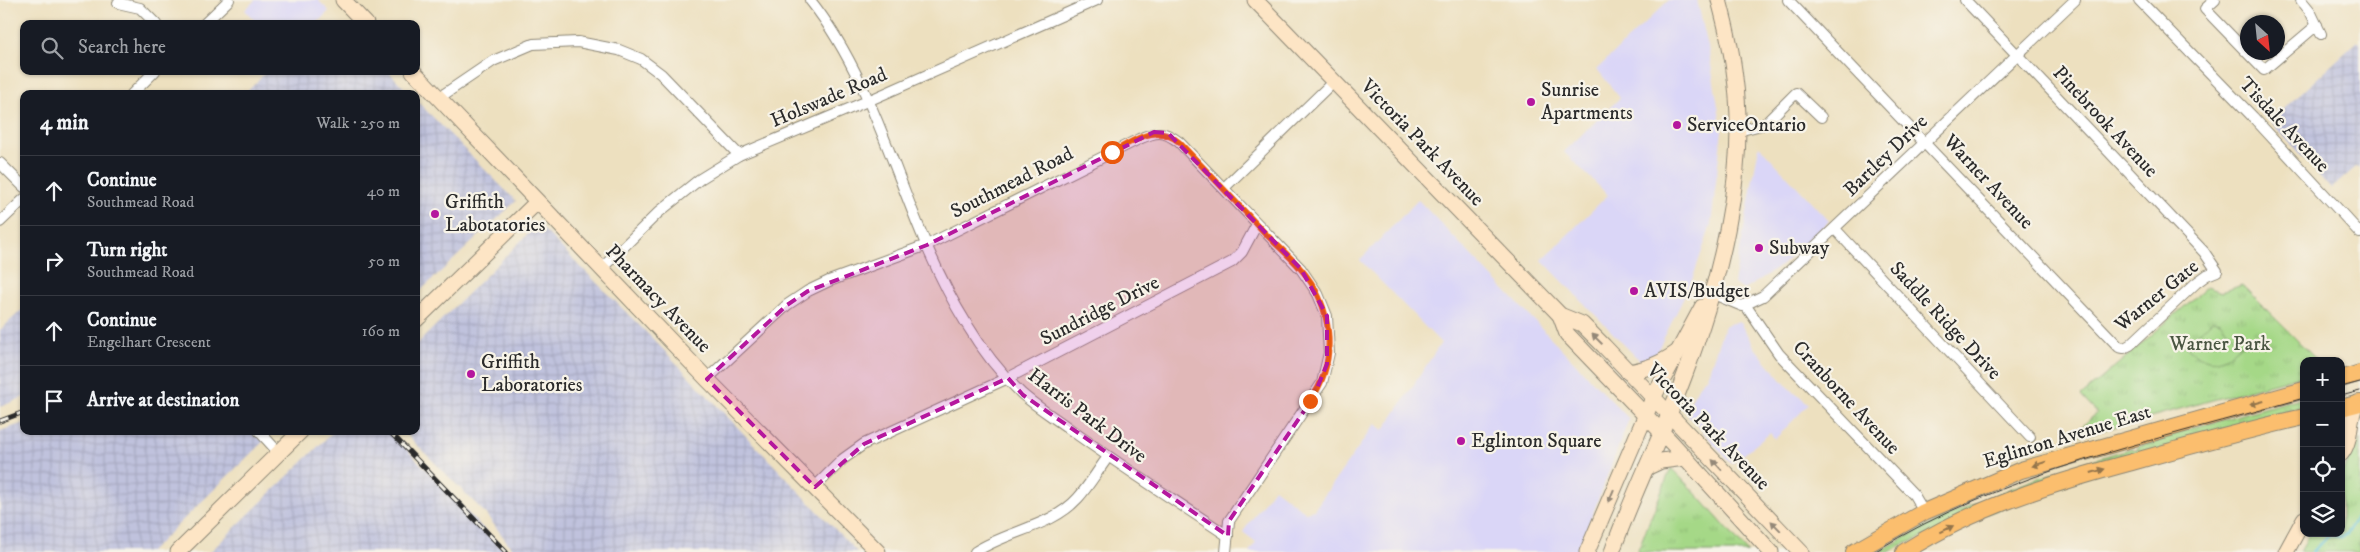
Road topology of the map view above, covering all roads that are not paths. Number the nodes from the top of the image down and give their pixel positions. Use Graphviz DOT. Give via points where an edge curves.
graph roads {
  1 [pos="229,0"];
  2 [pos="343,0"];
  3 [pos="810,0"];
  4 [pos="1097,0"];
  5 [pos="1255,0"];
  6 [pos="1719,0"];
  7 [pos="1788,0"];
  8 [pos="1965,0"];
  9 [pos="2075,0"];
  10 [pos="2139,0"];
  11 [pos="2215,0"];
  12 [pos="2301,0"];
  13 [pos="118,3"];
  14 [pos="152,20"];
  15 [pos="208,20"];
  16 [pos="362,20"];
  17 [pos="2018,55"];
  18 [pos="151,75"];
  19 [pos="417,75"];
  20 [pos="1334,81"];
  21 [pos="136,90"];
  22 [pos="440,98"];
  23 [pos="868,101"];
  24 [pos="1821,117"];
  25 [pos="1738,131"];
  26 [pos="1926,142"];
  27 [pos="740,155"];
  28 [pos="0,163"];
  29 [pos="20,183"];
  30 [pos="1224,188"];
  31 [pos="537,202"];
  32 [pos="20,203"];
  33 [pos="0,222"];
  34 [pos="1257,224"];
  35 [pos="1835,229"];
  36 [pos="2360,233"];
  37 [pos="927,245"];
  38 [pos="601,268"];
  39 [pos="2217,271"];
  40 [pos="1711,293"];
  41 [pos="1746,306"];
  42 [pos="1560,315"];
  43 [pos="420,316"];
  44 [pos="2119,347"];
  45 [pos="1679,350"];
  46 [pos="1628,372"];
  47 [pos="2360,373"];
  48 [pos="1008,378"];
  49 [pos="2345,378"];
  50 [pos="707,379"];
  51 [pos="2300,391"];
  52 [pos="1623,392"];
  53 [pos="1653,398"];
  54 [pos="2359,403"];
  55 [pos="2345,407"];
  56 [pos="1668,414"];
  57 [pos="1645,415"];
  58 [pos="2300,418"];
  59 [pos="1660,432"];
  60 [pos="263,435"];
  61 [pos="297,435"];
  62 [pos="2030,436"];
  63 [pos="2344,447"];
  64 [pos="1630,451"];
  65 [pos="279,453"];
  66 [pos="1108,457"];
  67 [pos="1685,458"];
  68 [pos="1646,468"];
  69 [pos="815,487"];
  70 [pos="1924,512"];
  71 [pos="2300,526"];
  72 [pos="1228,536"];
  73 [pos="178,552"];
  74 [pos="878,552"];
  75 [pos="975,552"];
  76 [pos="1226,552"];
  77 [pos="1588,552"];
  78 [pos="1612,552"];
  79 [pos="1771,552"];
  80 [pos="1801,552"];
  81 [pos="1854,552"];
  82 [pos="1904,552"];
  83 [pos="2286,552"];
  1 -- 15 [label="street"];
  2 -- 16 [label="main road"];
  3 -- 23 [label="street, Harris Park Drive" via="830,25"];
  4 -- 23 [label="street, Holswade Road"];
  5 -- 20 [label="main road, Victoria Park Avenue"];
  6 -- 25 [label="main road" via="1736,79"];
  7 -- 26 [label="street, Warner Avenue"];
  8 -- 17 [label="street, Pinebrook Avenue"];
  9 -- 17 [label="street, Bartley Drive"];
  10 -- 36 [label="street, Tisdale Avenue"];
  11 -- 12 [label="street" via="2205,9 2264,70 2319,30"];
  13 -- 14 [label="street" via="140,8"];
  17 -- 26 [label="street, Bartley Drive"];
  17 -- 39 [label="street, Pinebrook Avenue" via="2204,252"];
  18 -- 21 [label="street"];
  19 -- 22 [label="main road, Pharmacy Avenue"];
  20 -- 30 [label="street"];
  20 -- 42 [label="main road, Victoria Park Avenue"];
  22 -- 27 [label="street" via="493,61 533,44 578,42 619,50 641,59 661,74"];
  22 -- 31 [label="main road, Pharmacy Avenue"];
  23 -- 27 [label="street, Holswade Road"];
  23 -- 37 [label="street, Harris Park Drive"];
  24 -- 25 [label="street" via="1796,93 1765,124"];
  25 -- 40 [label="main road" via="1734,179"];
  26 -- 35 [label="street, Bartley Drive"];
  26 -- 44 [label="street, Warner Avenue"];
  27 -- 38 [label="street, Holswade Road" via="700,179 659,212"];
  28 -- 29 [label="street"];
  30 -- 34 [label="street, Southmead Road"];
  30 -- 37 [label="street, Southmead Road" via="1168,133 1154,132"];
  31 -- 38 [label="main road, Pharmacy Avenue"];
  31 -- 43 [label="main road"];
  32 -- 33 [label="street"];
  34 -- 48 [label="street, Sundridge Drive" via="1242,252 1232,262"];
  34 -- 72 [label="street, Southmead Road" via="1301,269 1318,294 1327,316 1329,353 1322,383 1229,521"];
  35 -- 41 [label="street, Bartley Drive" via="1763,296"];
  35 -- 62 [label="street, Saddle Ridge Drive"];
  37 -- 48 [label="street, Harris Park Drive" via="966,323"];
  37 -- 50 [label="street, Southmead Road" via="808,291 787,305"];
  38 -- 50 [label="main road, Pharmacy Avenue"];
  39 -- 44 [label="street, Warner Gate" via="2196,283 2130,345"];
  40 -- 41 [label="street" via="1732,304"];
  40 -- 45 [label="main road"];
  40 -- 56 [label="main road" via="1700,334"];
  41 -- 70 [label="street, Cranborne Avenue" via="1779,354 1914,495"];
  46 -- 42 [label="main road, Victoria Park Avenue, one-way" via="1582,324"];
  42 -- 52 [label="main road, Victoria Park Avenue" via="1567,334"];
  45 -- 46 [label="main road" via="1662,363"];
  45 -- 53 [label="main road"];
  46 -- 53 [label="main road, Victoria Park Avenue"];
  47 -- 49 [label="main road"];
  48 -- 66 [label="street, Harris Park Drive" via="1023,395"];
  48 -- 69 [label="street, Sundridge Drive" via="864,444 843,459"];
  50 -- 69 [label="main road, Pharmacy Avenue"];
  51 -- 70 [label="main road, Eglinton Avenue East, one-way" via="2021,470"];
  52 -- 57 [label="main road, Victoria Park Avenue"];
  52 -- 64 [label="main road" via="1632,424"];
  53 -- 56 [label="main road, Victoria Park Avenue"];
  53 -- 57 [label="main road"];
  54 -- 55 [label="main road"];
  54 -- 63 [label="main road" via="2352,412 2350,433"];
  56 -- 59 [label="main road"];
  80 -- 56 [label="main road, Victoria Park Avenue, one-way"];
  57 -- 59 [label="main road, Victoria Park Avenue"];
  57 -- 64 [label="main road"];
  82 -- 58 [label="main road, Eglinton Avenue East, one-way" via="1980,514 2059,482"];
  59 -- 67 [label="main road, Victoria Park Avenue"];
  59 -- 68 [label="main road"];
  60 -- 65 [label="street"];
  61 -- 65 [label="main road"];
  64 -- 77 [label="main road, one-way"];
  65 -- 73 [label="main road"];
  66 -- 72 [label="street, Harris Park Drive"];
  66 -- 75 [label="street" via="1078,498 1063,510"];
  67 -- 68 [label="main road" via="1661,461"];
  67 -- 79 [label="main road, Victoria Park Avenue"];
  68 -- 78 [label="main road"];
  69 -- 74 [label="main road, Pharmacy Avenue"];
  70 -- 81 [label="main road, Eglinton Avenue East"];
  71 -- 83 [label="main road"];
  72 -- 76 [label="street, Southmead Road"];
}
